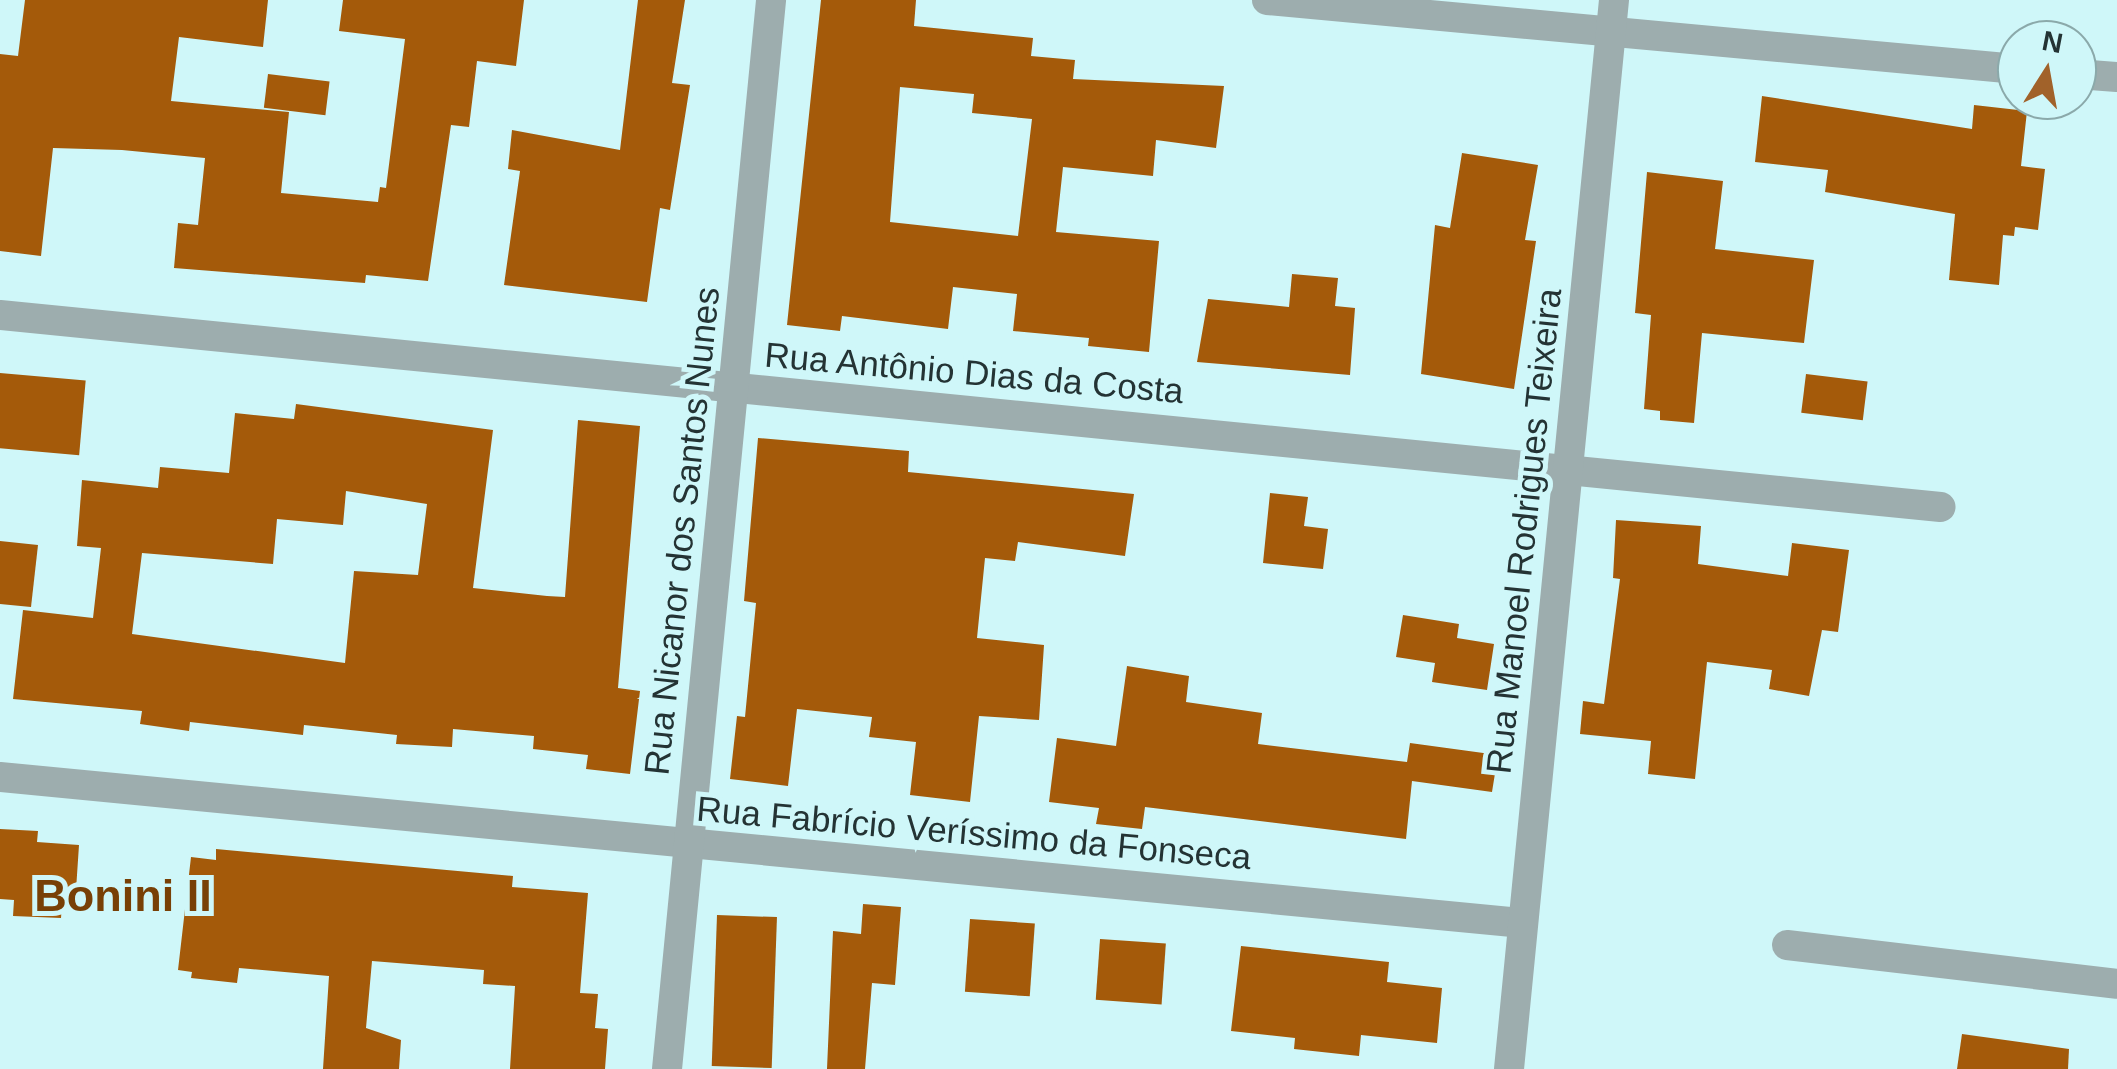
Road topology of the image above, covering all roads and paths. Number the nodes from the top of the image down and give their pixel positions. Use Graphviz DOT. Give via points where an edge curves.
graph roads {
  1 [pos="771,0"];
  2 [pos="1267,0"];
  3 [pos="1614,0"];
  4 [pos="1611,34"];
  5 [pos="1997,66"];
  6 [pos="0,315"];
  7 [pos="733,389"];
  8 [pos="1568,466"];
  9 [pos="1941,507"];
  10 [pos="0,777"];
  11 [pos="689,843"];
  12 [pos="1523,922"];
  13 [pos="1787,945"];
  14 [pos="2117,984"];
  15 [pos="668,1069"];
  16 [pos="1509,1069"];
  1 -- 7 [label="street, Rua Nicanor dos Santos Nunes"];
  2 -- 4 [label="street"];
  3 -- 4 [label="street, Rua Manoel Rodrigues Teixeira"];
  4 -- 5 [label="street"];
  4 -- 8 [label="street, Rua Manoel Rodrigues Teixeira"];
  6 -- 7 [label="street, Rua Antônio Dias da Costa"];
  7 -- 8 [label="street, Rua Antônio Dias da Costa"];
  7 -- 11 [label="street, Rua Nicanor dos Santos Nunes"];
  8 -- 9 [label="street, Rua Antônio Dias da Costa"];
  8 -- 12 [label="street, Rua Manoel Rodrigues Teixeira"];
  10 -- 11 [label="street, Rua Fabrício Veríssimo da Fonseca"];
  11 -- 12 [label="street, Rua Fabrício Veríssimo da Fonseca"];
  11 -- 15 [label="street, Rua Nicanor dos Santos Nunes"];
  12 -- 16 [label="street, Rua Manoel Rodrigues Teixeira"];
  13 -- 14 [label="street"];
}
